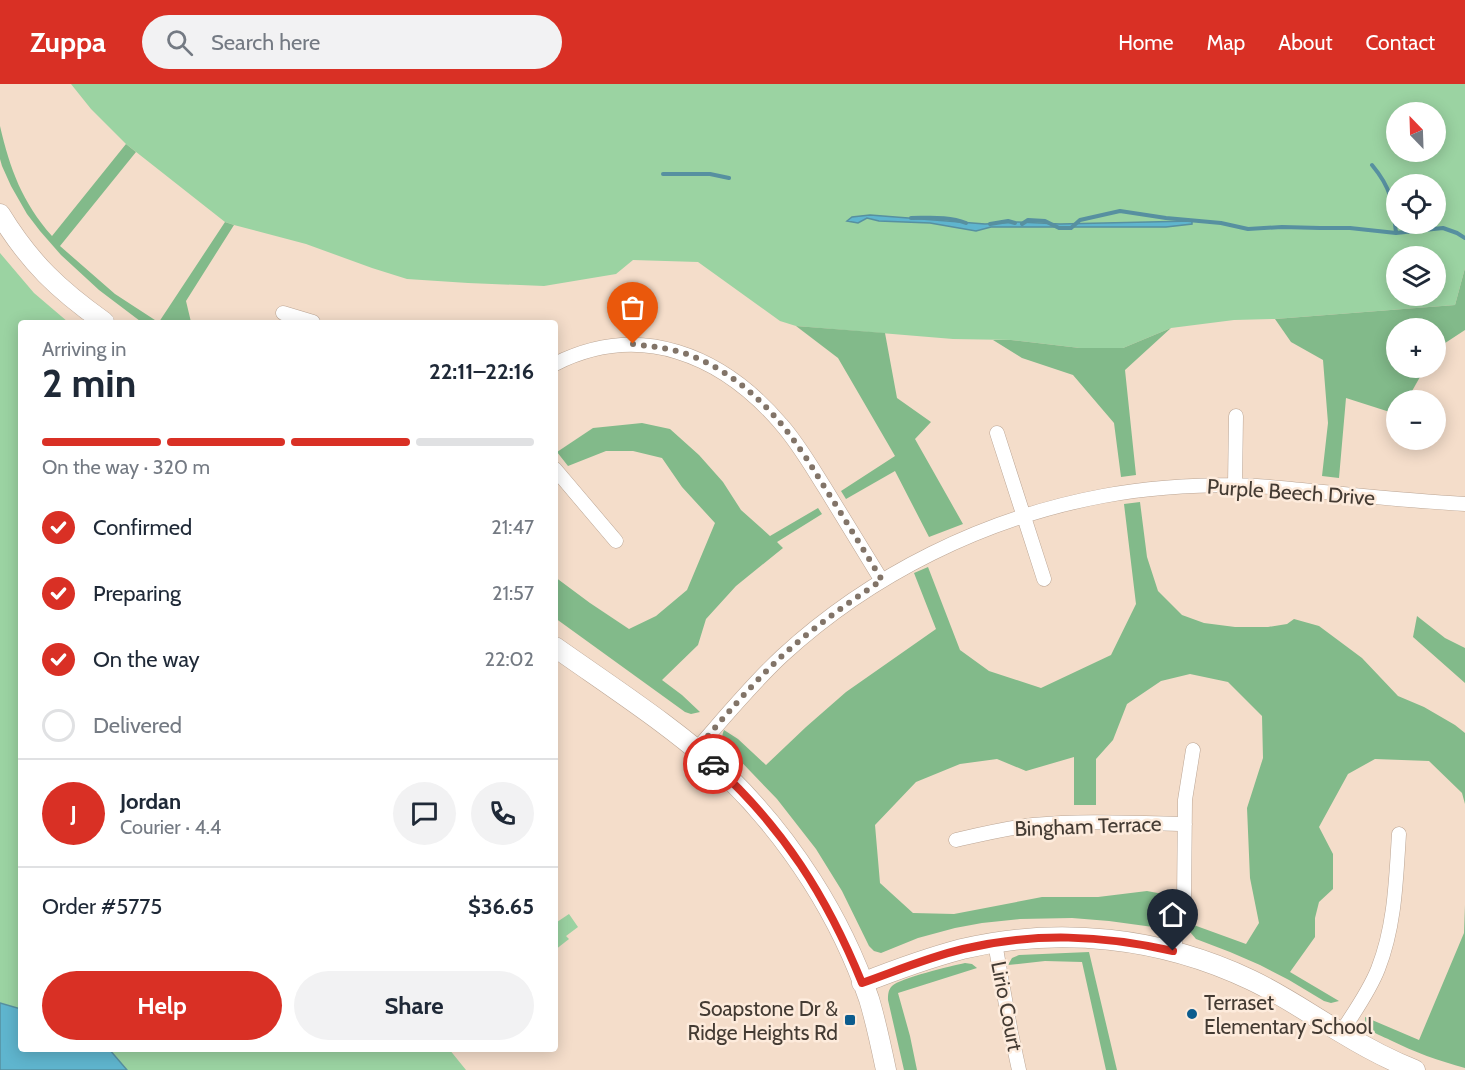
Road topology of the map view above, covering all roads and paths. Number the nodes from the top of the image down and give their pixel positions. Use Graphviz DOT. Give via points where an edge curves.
graph roads {
  1 [pos="0,214"];
  2 [pos="283,313"];
  3 [pos="102,320"];
  4 [pos="306,320"];
  5 [pos="558,362"];
  6 [pos="1236,416"];
  7 [pos="997,433"];
  8 [pos="558,473"];
  9 [pos="1235,485"];
  10 [pos="1465,504"];
  11 [pos="1023,516"];
  12 [pos="616,541"];
  13 [pos="1044,579"];
  14 [pos="882,580"];
  15 [pos="558,649"];
  16 [pos="696,750"];
  17 [pos="1192,750"];
  18 [pos="1185,824"];
  19 [pos="1400,834"];
  20 [pos="956,840"];
  21 [pos="995,943"];
  22 [pos="1173,951"];
  23 [pos="862,983"];
  24 [pos="1341,1033"];
  25 [pos="886,1070"];
  26 [pos="1019,1070"];
  27 [pos="1415,1070"];
  1 -- 3 [label="street" via="53,282"];
  2 -- 4 [label="street"];
  5 -- 14 [label="street" via="589,350 633,344 679,351 719,369 761,402 788,432"];
  6 -- 9 [label="street"];
  7 -- 11 [label="street"];
  8 -- 12 [label="street"];
  9 -- 10 [label="street, Purple Beech Drive"];
  9 -- 11 [label="street, Purple Beech Drive" via="1105,495"];
  11 -- 13 [label="street"];
  11 -- 14 [label="street, Purple Beech Drive" via="944,548"];
  14 -- 16 [label="street, Purple Beech Drive" via="783,656"];
  15 -- 16 [label="street"];
  16 -- 23 [label="street" via="729,778 782,838 824,901"];
  17 -- 18 [label="street"];
  18 -- 20 [label="street, Bingham Terrace" via="1034,825"];
  18 -- 22 [label="street" via="1184,902"];
  19 -- 24 [label="street" via="1393,917 1386,945 1367,993"];
  21 -- 22 [label="street" via="1072,937"];
  21 -- 23 [label="street" via="962,949"];
  21 -- 26 [label="street, Lirio Court"];
  22 -- 24 [label="street" via="1251,980"];
  23 -- 25 [label="street"];
  24 -- 27 [label="street"];
}
